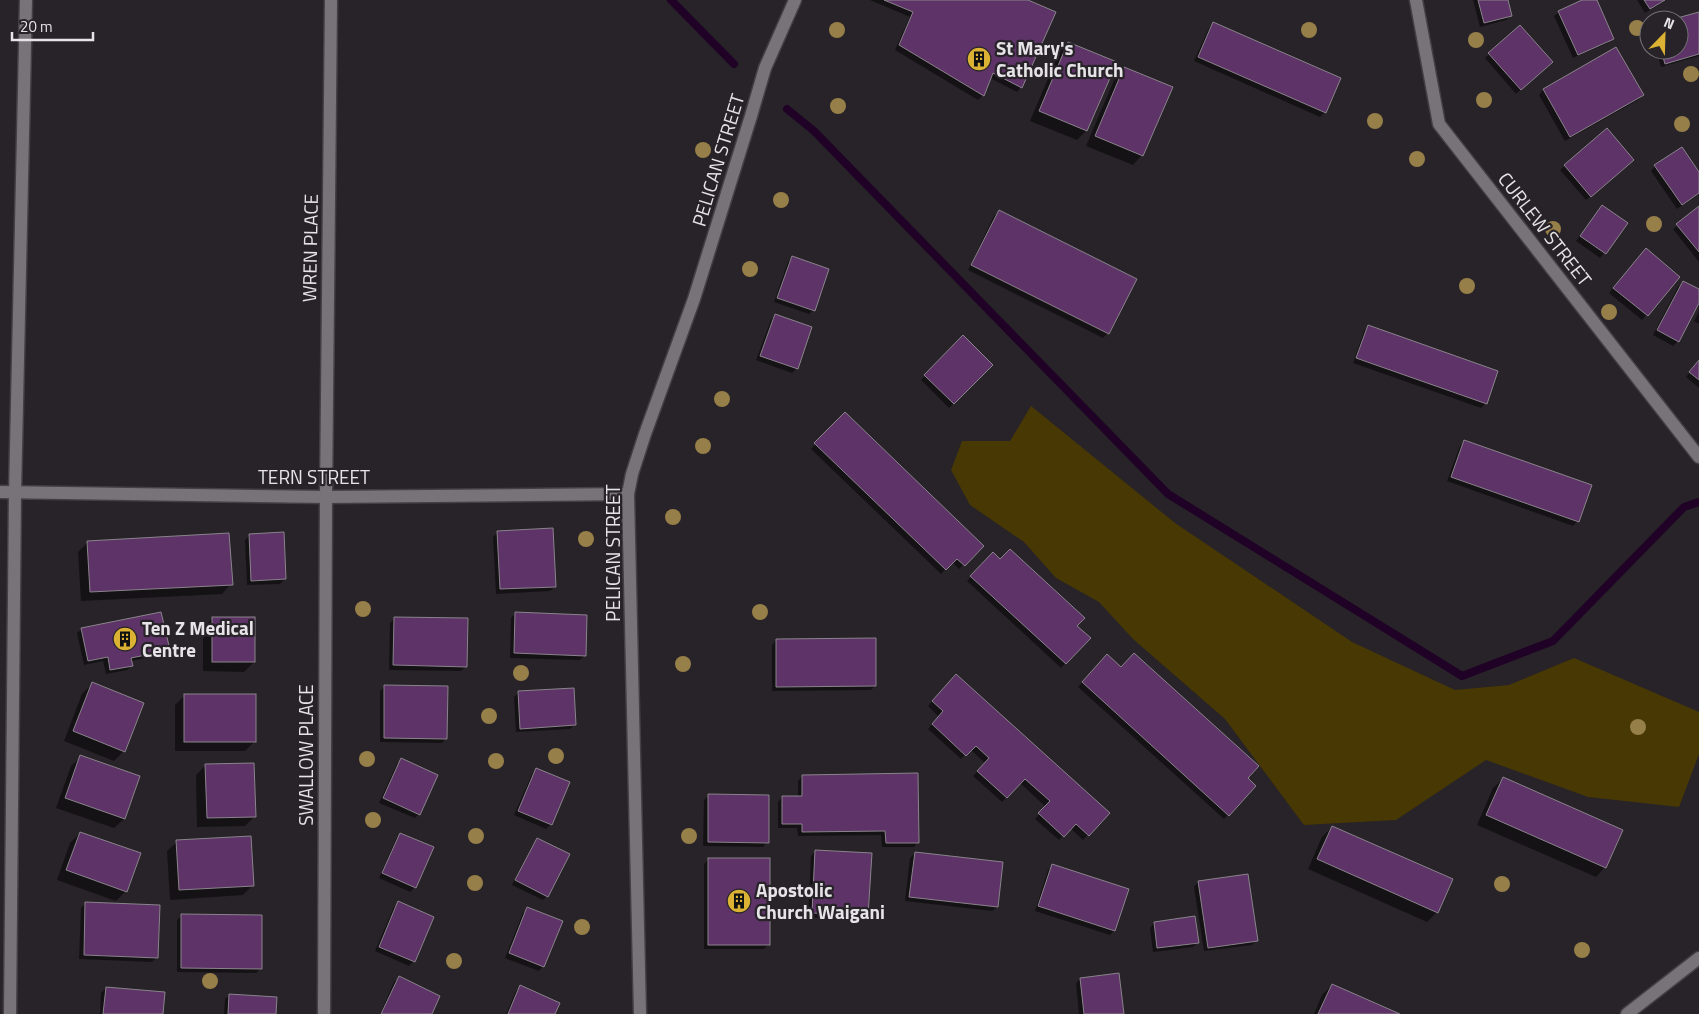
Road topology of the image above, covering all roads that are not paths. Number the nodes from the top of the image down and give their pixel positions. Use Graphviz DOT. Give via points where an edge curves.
graph roads {
  1 [pos="26,0"];
  2 [pos="331,0"];
  3 [pos="795,0"];
  4 [pos="1416,0"];
  5 [pos="1699,457"];
  6 [pos="0,492"];
  7 [pos="15,493"];
  8 [pos="628,494"];
  9 [pos="326,497"];
  10 [pos="1699,958"];
  11 [pos="10,1014"];
  12 [pos="324,1014"];
  13 [pos="640,1014"];
  14 [pos="1627,1014"];
  1 -- 7 [label="street"];
  2 -- 9 [label="street, WREN PLACE"];
  3 -- 8 [label="street, PELICAN STREET" via="765,68 694,299 645,434"];
  4 -- 5 [label="street, CURLEW STREET" via="1439,124"];
  6 -- 7 [label="street, TERN STREET"];
  7 -- 9 [label="street, TERN STREET"];
  7 -- 11 [label="street"];
  8 -- 9 [label="street, TERN STREET"];
  8 -- 13 [label="street, PELICAN STREET"];
  9 -- 12 [label="street, SWALLOW PLACE"];
  10 -- 14 [label="street"];
}
